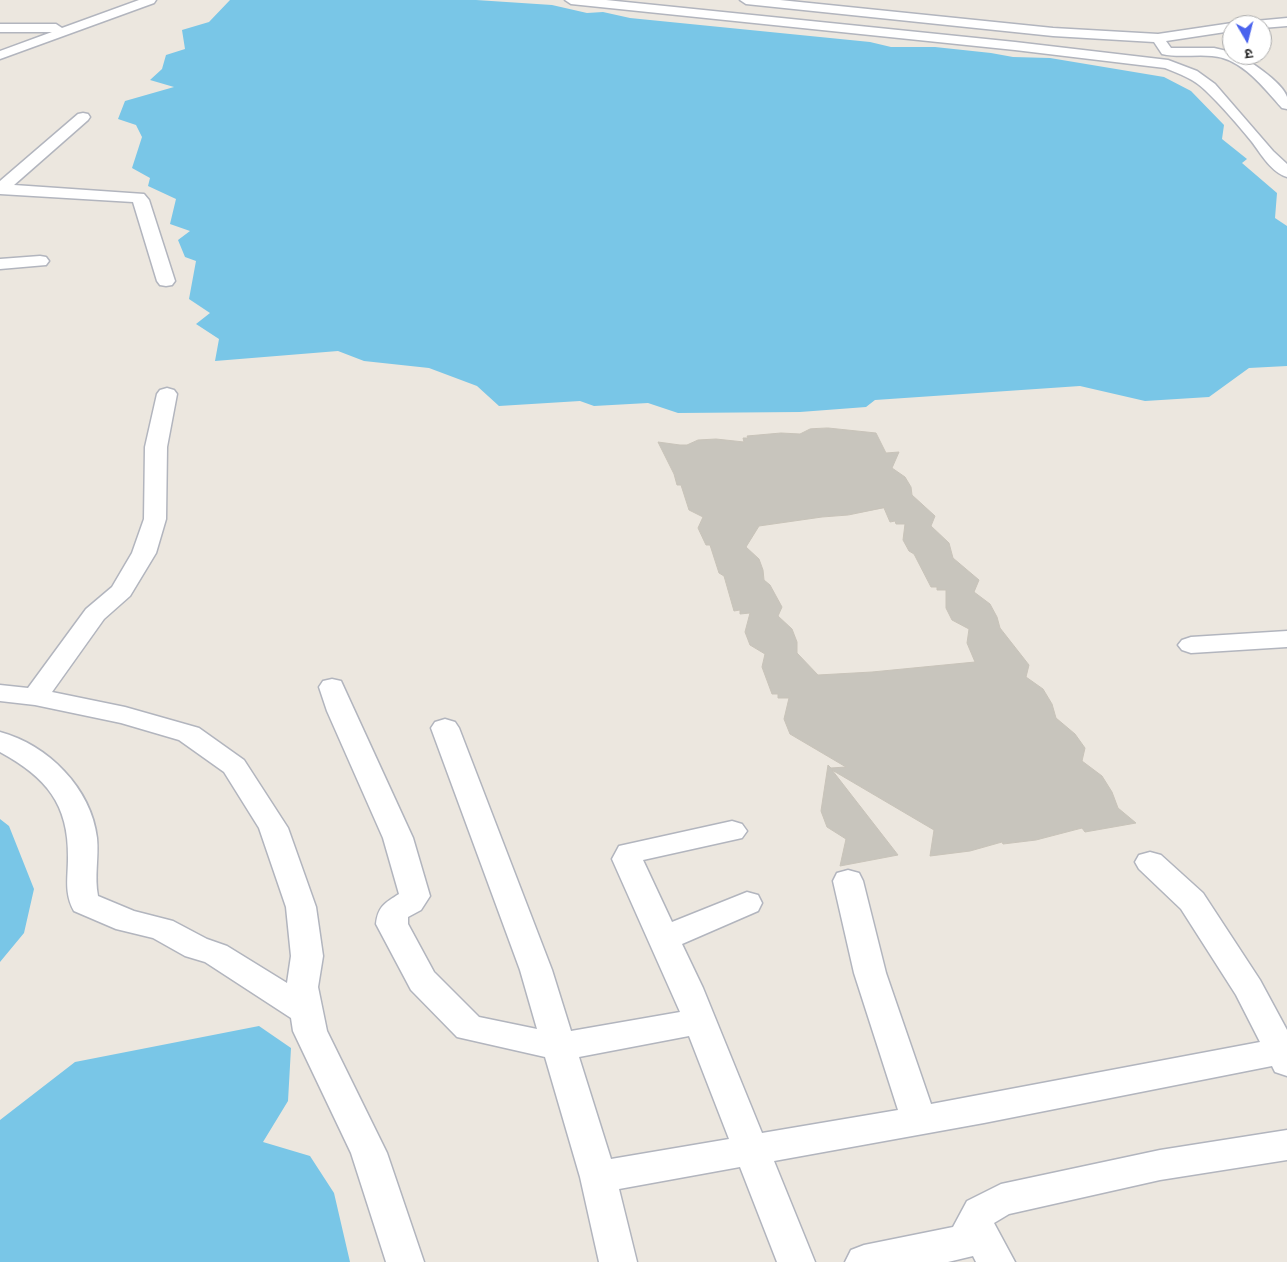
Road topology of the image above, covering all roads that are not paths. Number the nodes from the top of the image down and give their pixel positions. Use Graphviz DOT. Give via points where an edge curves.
graph roads {
  1 [pos="150,0"];
  2 [pos="571,0"];
  3 [pos="746,0"];
  4 [pos="97,4"];
  5 [pos="95,21"];
  6 [pos="1287,22"];
  7 [pos="1272,23"];
  8 [pos="0,28"];
  9 [pos="73,28"];
  10 [pos="1222,29"];
  11 [pos="1158,38"];
  12 [pos="0,43"];
  13 [pos="30,44"];
  14 [pos="0,55"];
  15 [pos="1287,105"];
  16 [pos="82,118"];
  17 [pos="1287,172"];
  18 [pos="0,189"];
  19 [pos="40,261"];
  20 [pos="0,264"];
  21 [pos="166,282"];
  22 [pos="167,394"];
  23 [pos="1287,639"];
  24 [pos="1191,645"];
  25 [pos="332,687"];
  26 [pos="0,693"];
  27 [pos="35,697"];
  28 [pos="445,728"];
  29 [pos="0,741"];
  30 [pos="732,831"];
  31 [pos="1150,862"];
  32 [pos="848,881"];
  33 [pos="748,903"];
  34 [pos="665,938"];
  35 [pos="306,1011"];
  36 [pos="700,1021"];
  37 [pos="559,1048"];
  38 [pos="1285,1054"];
  39 [pos="919,1120"];
  40 [pos="1287,1145"];
  41 [pos="752,1151"];
  42 [pos="598,1177"];
  43 [pos="976,1225"];
  44 [pos="405,1262"];
  45 [pos="618,1262"];
  46 [pos="796,1262"];
  47 [pos="864,1262"];
  48 [pos="996,1262"];
  1 -- 5 [label="street"];
  2 -- 17 [label="street" via="1168,64 1192,74 1210,87"];
  3 -- 11 [label="street" via="1053,32"];
  4 -- 5 [label="street"];
  5 -- 9 [label="street"];
  6 -- 7 [label="street"];
  8 -- 9 [label="street"];
  9 -- 13 [label="street"];
  10 -- 11 [label="street"];
  11 -- 15 [label="street" via="1167,51 1229,56 1256,73"];
  12 -- 13 [label="street"];
  13 -- 14 [label="street"];
  16 -- 18 [label="street"];
  18 -- 21 [label="street" via="138,197"];
  19 -- 20 [label="street"];
  22 -- 27 [label="street" via="156,447 155,519 144,553 121,591 95,614"];
  23 -- 24 [label="street"];
  25 -- 37 [label="street" via="398,838 415,896 393,912 392,924 422,981 469,1028"];
  26 -- 27 [label="street"];
  27 -- 35 [label="street" via="125,715 189,734 234,766 273,828 301,906 307,956 302,987"];
  28 -- 37 [label="street" via="536,970"];
  29 -- 35 [label="street" via="44,768 72,798 82,829 81,895 85,903 162,930 196,948 216,954"];
  30 -- 34 [label="street" via="629,853 627,859"];
  31 -- 38 [label="street" via="1192,901 1249,989"];
  32 -- 39 [label="street" via="870,973"];
  33 -- 34 [label="street"];
  34 -- 36 [label="street"];
  35 -- 44 [label="street" via="310,1031 369,1153"];
  36 -- 37 [label="street"];
  36 -- 41 [label="street"];
  37 -- 42 [label="street"];
  38 -- 39 [label="street"];
  39 -- 41 [label="street"];
  40 -- 43 [label="street" via="1160,1166 1020,1195 987,1207 980,1212"];
  41 -- 42 [label="street"];
  41 -- 46 [label="street"];
  42 -- 45 [label="street"];
  43 -- 47 [label="street" via="964,1242"];
  43 -- 48 [label="street"];
}
